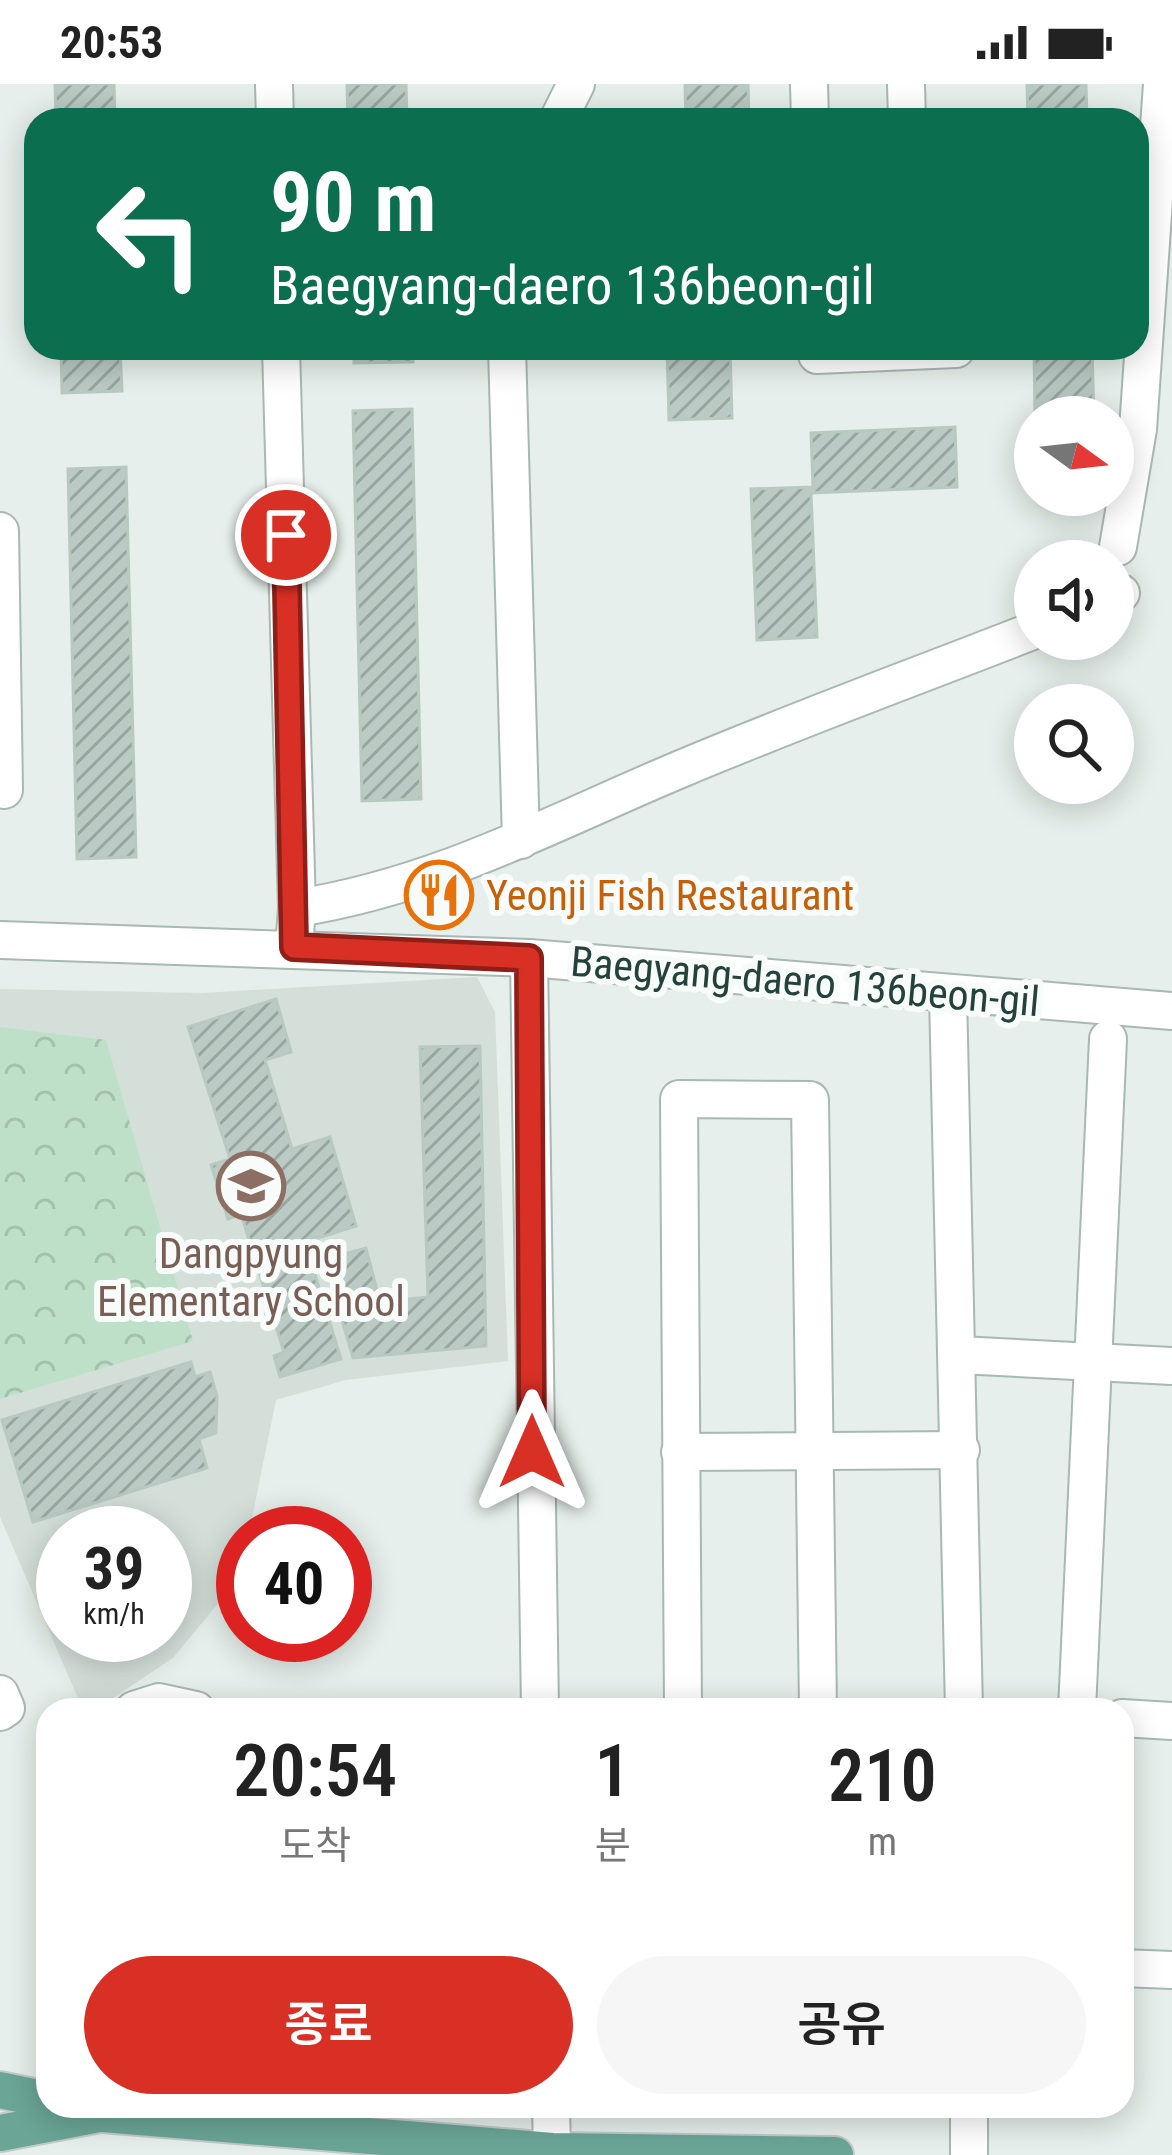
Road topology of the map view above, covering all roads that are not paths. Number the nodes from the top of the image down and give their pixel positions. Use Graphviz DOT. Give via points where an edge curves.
graph roads {
  1 [pos="1162,84"];
  2 [pos="1149,271"];
  3 [pos="281,360"];
  4 [pos="507,360"];
  5 [pos="1143,360"];
  6 [pos="0,531"];
  7 [pos="1119,540"];
  8 [pos="1014,638"];
  9 [pos="4,790"];
  10 [pos="521,839"];
  11 [pos="297,908"];
  12 [pos="0,940"];
  13 [pos="294,947"];
  14 [pos="529,958"];
  15 [pos="948,994"];
  16 [pos="1172,1011"];
  17 [pos="1108,1039"];
  18 [pos="960,1354"];
  19 [pos="1093,1362"];
  20 [pos="1172,1366"];
  21 [pos="815,1449"];
  22 [pos="961,1450"];
  23 [pos="680,1452"];
  24 [pos="0,1694"];
  25 [pos="540,1698"];
  26 [pos="682,1698"];
  27 [pos="818,1698"];
  28 [pos="964,1698"];
  29 [pos="1078,1698"];
  30 [pos="0,1712"];
  31 [pos="1134,1719"];
  32 [pos="1172,1721"];
  33 [pos="1134,1968"];
  34 [pos="1172,1970"];
  35 [pos="0,2090"];
  36 [pos="36,2098"];
  37 [pos="55,2118"];
  38 [pos="199,2118"];
  39 [pos="552,2118"];
  40 [pos="968,2118"];
  41 [pos="0,2133"];
  42 [pos="553,2151"];
  43 [pos="835,2155"];
  44 [pos="969,2155"];
  1 -- 2 [label="street"];
  3 -- 11 [label="street"];
  4 -- 10 [label="street"];
  5 -- 7 [label="street"];
  6 -- 9 [label="street"];
  8 -- 10 [label="street"];
  10 -- 11 [label="street" via="375,896"];
  11 -- 13 [label="street"];
  12 -- 13 [label="street, Baegyang-daero 136beon-gil"];
  13 -- 14 [label="street, Baegyang-daero 136beon-gil"];
  14 -- 15 [label="street, Baegyang-daero 136beon-gil"];
  14 -- 25 [label="street"];
  15 -- 16 [label="street, Baegyang-daero 136beon-gil"];
  15 -- 18 [label="street"];
  17 -- 19 [label="street"];
  18 -- 19 [label="street"];
  18 -- 22 [label="street"];
  19 -- 20 [label="street"];
  19 -- 29 [label="street"];
  21 -- 22 [label="street"];
  21 -- 23 [label="street"];
  21 -- 23 [label="street" via="810,1100 679,1099"];
  21 -- 27 [label="street"];
  22 -- 28 [label="street"];
  23 -- 26 [label="street"];
  24 -- 30 [label="street"];
  31 -- 32 [label="street"];
  33 -- 34 [label="street"];
  35 -- 36 [label="main road"];
  37 -- 41 [label="main road"];
  38 -- 42 [label="main road"];
  39 -- 42 [label="street"];
  40 -- 44 [label="street"];
  42 -- 43 [label="main road"];
}
